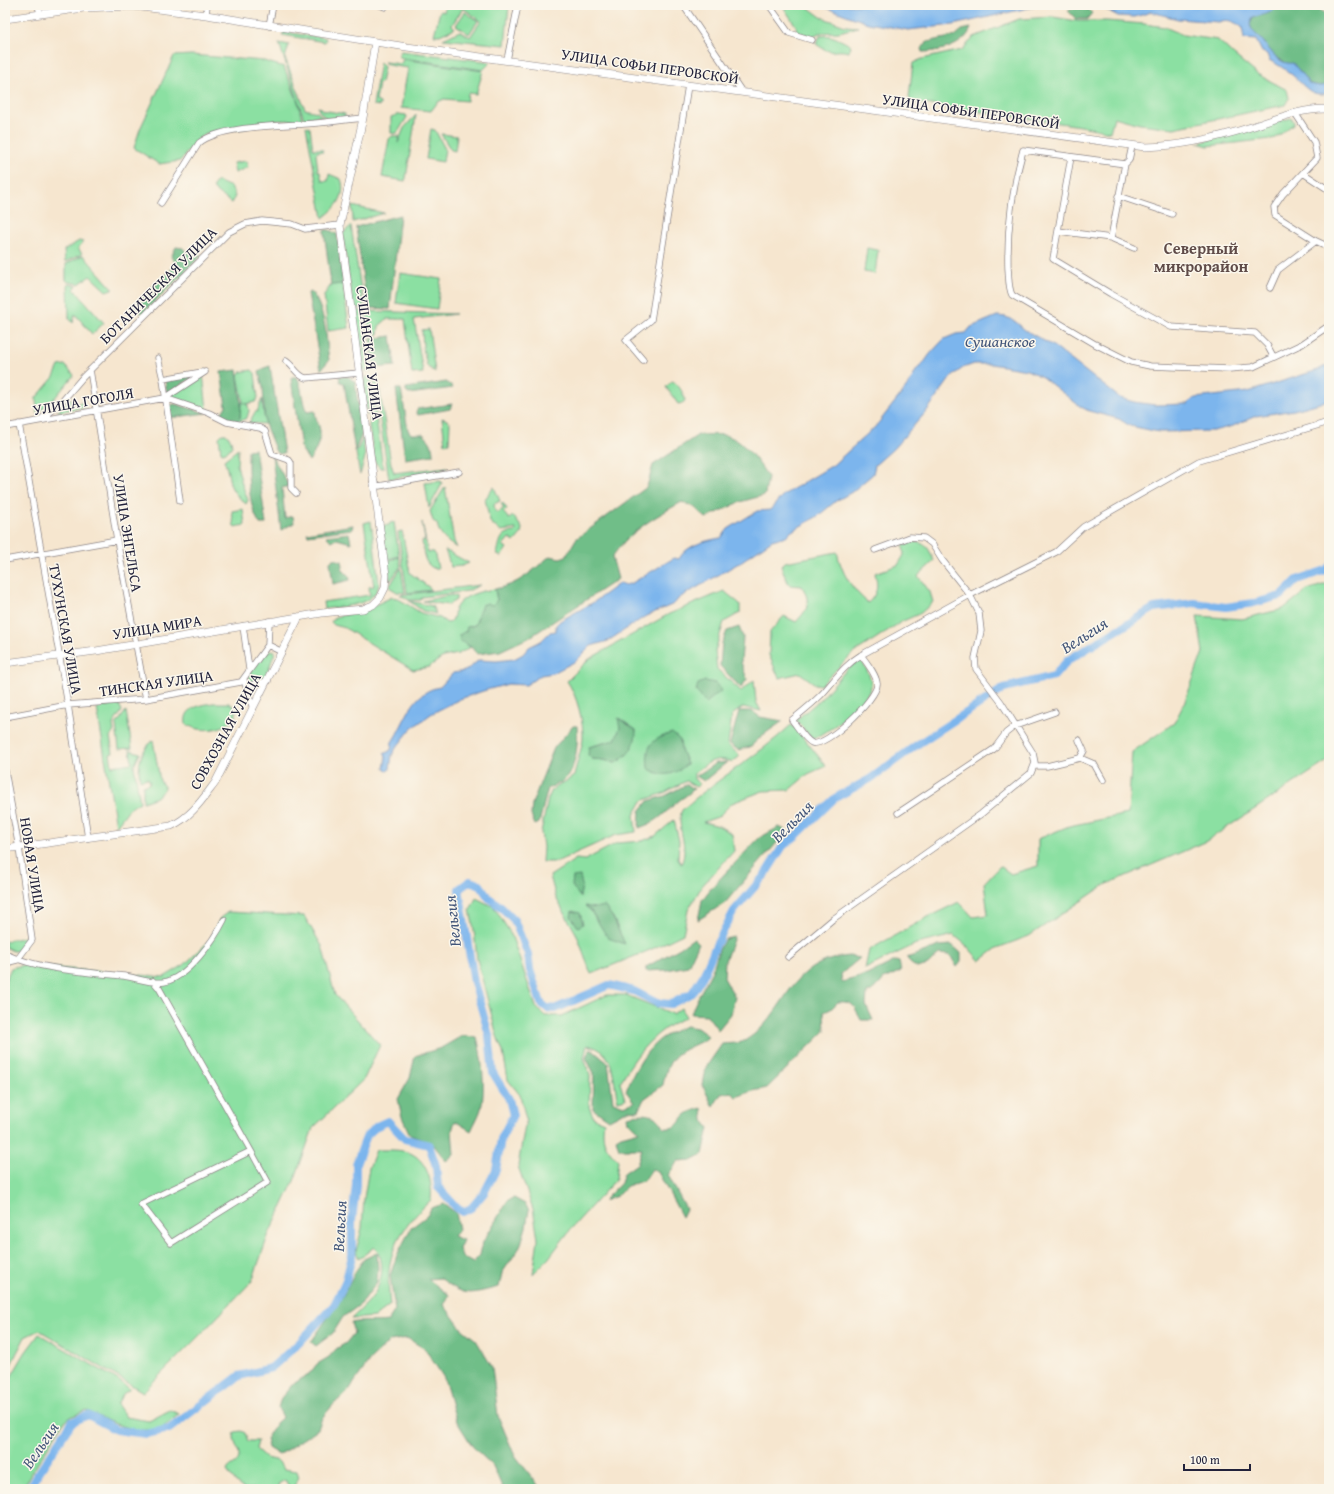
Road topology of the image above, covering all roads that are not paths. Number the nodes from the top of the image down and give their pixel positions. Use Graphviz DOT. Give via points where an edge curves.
graph roads {
  1 [pos="38,5"];
  2 [pos="207,5"];
  3 [pos="380,5"];
  4 [pos="386,5"];
  5 [pos="518,5"];
  6 [pos="683,5"];
  7 [pos="768,5"];
  8 [pos="274,6"];
  9 [pos="40,14"];
  10 [pos="206,15"];
  11 [pos="5,19"];
  12 [pos="269,26"];
  13 [pos="812,40"];
  14 [pos="375,42"];
  15 [pos="507,60"];
  16 [pos="688,85"];
  17 [pos="742,92"];
  18 [pos="1329,108"];
  19 [pos="1292,114"];
  20 [pos="363,118"];
  21 [pos="1132,146"];
  22 [pos="1071,158"];
  23 [pos="1125,164"];
  24 [pos="1303,173"];
  25 [pos="1329,190"];
  26 [pos="1118,196"];
  27 [pos="162,203"];
  28 [pos="1172,214"];
  29 [pos="340,224"];
  30 [pos="1058,231"];
  31 [pos="1111,238"];
  32 [pos="1316,241"];
  33 [pos="1329,247"];
  34 [pos="1134,248"];
  35 [pos="1270,288"];
  36 [pos="1326,327"];
  37 [pos="1273,356"];
  38 [pos="158,358"];
  39 [pos="643,360"];
  40 [pos="286,361"];
  41 [pos="90,370"];
  42 [pos="359,373"];
  43 [pos="163,379"];
  44 [pos="165,398"];
  45 [pos="95,412"];
  46 [pos="40,420"];
  47 [pos="1329,422"];
  48 [pos="19,424"];
  49 [pos="5,426"];
  50 [pos="459,472"];
  51 [pos="373,482"];
  52 [pos="296,493"];
  53 [pos="180,501"];
  54 [pos="116,540"];
  55 [pos="875,550"];
  56 [pos="40,553"];
  57 [pos="5,560"];
  58 [pos="970,595"];
  59 [pos="313,615"];
  60 [pos="300,617"];
  61 [pos="269,621"];
  62 [pos="243,626"];
  63 [pos="134,644"];
  64 [pos="268,645"];
  65 [pos="282,652"];
  66 [pos="59,654"];
  67 [pos="861,655"];
  68 [pos="5,663"];
  69 [pos="249,669"];
  70 [pos="244,680"];
  71 [pos="268,681"];
  72 [pos="246,686"];
  73 [pos="146,699"];
  74 [pos="68,705"];
  75 [pos="253,710"];
  76 [pos="1054,712"];
  77 [pos="5,717"];
  78 [pos="1015,726"];
  79 [pos="1079,740"];
  80 [pos="1080,758"];
  81 [pos="1034,766"];
  82 [pos="5,771"];
  83 [pos="1103,780"];
  84 [pos="898,813"];
  85 [pos="88,838"];
  86 [pos="19,848"];
  87 [pos="5,849"];
  88 [pos="224,920"];
  89 [pos="7,955"];
  90 [pos="788,957"];
  91 [pos="17,960"];
  92 [pos="9,962"];
  93 [pos="5,972"];
  94 [pos="153,981"];
  95 [pos="164,982"];
  96 [pos="159,988"];
  97 [pos="251,1151"];
  1 -- 9 [label="street"];
  2 -- 10 [label="street"];
  3 -- 4 [label="street"];
  5 -- 15 [label="street"];
  6 -- 17 [label="street"];
  7 -- 13 [label="street" via="789,33"];
  8 -- 12 [label="street"];
  9 -- 10 [label="main road, УЛИЦА СОФЬИ ПЕРОВСКОЙ" via="84,8 134,6"];
  9 -- 11 [label="main road, УЛИЦА СОФЬИ ПЕРОВСКОЙ"];
  10 -- 12 [label="main road, УЛИЦА СОФЬИ ПЕРОВСКОЙ"];
  12 -- 14 [label="main road, УЛИЦА СОФЬИ ПЕРОВСКОЙ"];
  14 -- 15 [label="main road, УЛИЦА СОФЬИ ПЕРОВСКОЙ"];
  14 -- 20 [label="main road, СУШАНСКАЯ УЛИЦА"];
  15 -- 16 [label="main road, УЛИЦА СОФЬИ ПЕРОВСКОЙ"];
  16 -- 17 [label="main road, УЛИЦА СОФЬИ ПЕРОВСКОЙ"];
  16 -- 39 [label="street" via="651,320 626,340"];
  17 -- 21 [label="main road, УЛИЦА СОФЬИ ПЕРОВСКОЙ"];
  18 -- 19 [label="main road, УЛИЦА СОФЬИ ПЕРОВСКОЙ"];
  19 -- 21 [label="main road, УЛИЦА СОФЬИ ПЕРОВСКОЙ" via="1198,141 1161,147"];
  19 -- 24 [label="street" via="1314,142 1316,149 1317,158"];
  20 -- 27 [label="street" via="274,125 208,136 199,143"];
  20 -- 29 [label="main road, СУШАНСКАЯ УЛИЦА"];
  21 -- 23 [label="street" via="1129,160"];
  22 -- 23 [label="street"];
  22 -- 30 [label="street"];
  22 -- 37 [label="street" via="1023,150 1015,179 1007,246 1012,295 1130,362 1150,366 1229,369 1253,367"];
  23 -- 26 [label="street"];
  24 -- 25 [label="street"];
  24 -- 32 [label="street" via="1283,194 1274,212"];
  26 -- 28 [label="street"];
  26 -- 31 [label="street"];
  29 -- 41 [label="street, БОТАНИЧЕСКАЯ УЛИЦА" via="325,228 305,228 262,221 245,224 229,232"];
  29 -- 42 [label="main road, СУШАНСКАЯ УЛИЦА"];
  30 -- 31 [label="street"];
  30 -- 37 [label="street" via="1053,260 1111,294 1172,328 1255,333 1268,345"];
  31 -- 34 [label="street"];
  32 -- 33 [label="street"];
  32 -- 35 [label="street" via="1278,270"];
  36 -- 37 [label="street" via="1302,344"];
  38 -- 43 [label="street"];
  40 -- 42 [label="street" via="306,378"];
  41 -- 45 [label="street, УЛИЦА ЭНГЕЛЬСА"];
  41 -- 46 [label="street, БОТАНИЧЕСКАЯ УЛИЦА" via="58,406"];
  42 -- 51 [label="main road, СУШАНСКАЯ УЛИЦА"];
  43 -- 44 [label="street"];
  43 -- 44 [label="street" via="204,372"];
  44 -- 45 [label="street, УЛИЦА ГОГОЛЯ"];
  44 -- 52 [label="street" via="227,422 265,431 272,454 291,463 291,488"];
  44 -- 53 [label="street"];
  45 -- 46 [label="street, УЛИЦА ГОГОЛЯ"];
  45 -- 54 [label="street, УЛИЦА ЭНГЕЛЬСА"];
  46 -- 48 [label="street, УЛИЦА ГОГОЛЯ"];
  47 -- 58 [label="street" via="1199,461 1083,527 1056,552"];
  48 -- 49 [label="street, УЛИЦА ГОГОЛЯ"];
  48 -- 56 [label="street, ТУХУНСКАЯ УЛИЦА"];
  50 -- 51 [label="street" via="379,486"];
  51 -- 59 [label="main road, СУШАНСКАЯ УЛИЦА" via="386,578 384,591 377,602 363,609"];
  54 -- 56 [label="street"];
  54 -- 63 [label="street, УЛИЦА ЭНГЕЛЬСА"];
  55 -- 58 [label="street" via="910,537 924,538 932,544"];
  56 -- 57 [label="street"];
  56 -- 66 [label="street, ТУХУНСКАЯ УЛИЦА"];
  58 -- 67 [label="street"];
  58 -- 78 [label="street" via="982,631 975,658 976,668"];
  59 -- 60 [label="main road, УЛИЦА МИРА"];
  60 -- 61 [label="main road, УЛИЦА МИРА"];
  60 -- 65 [label="main road, СОВХОЗНАЯ УЛИЦА"];
  61 -- 62 [label="main road, УЛИЦА МИРА"];
  61 -- 64 [label="street"];
  62 -- 63 [label="main road, УЛИЦА МИРА"];
  62 -- 69 [label="street"];
  63 -- 66 [label="main road, УЛИЦА МИРА"];
  63 -- 73 [label="street, УЛИЦА ЭНГЕЛЬСА"];
  64 -- 65 [label="street"];
  64 -- 69 [label="street"];
  65 -- 71 [label="main road, СОВХОЗНАЯ УЛИЦА"];
  66 -- 68 [label="main road, УЛИЦА МИРА"];
  66 -- 74 [label="street, ТУХУНСКАЯ УЛИЦА"];
  67 -- 67 [label="street" via="836,675 822,694 792,720 811,743 817,744 827,740 876,692 878,682"];
  69 -- 70 [label="street"];
  70 -- 72 [label="street"];
  70 -- 73 [label="street, ТИНСКАЯ УЛИЦА" via="234,684"];
  71 -- 72 [label="street"];
  71 -- 75 [label="main road, СОВХОЗНАЯ УЛИЦА"];
  72 -- 75 [label="street"];
  73 -- 74 [label="street, ТИНСКАЯ УЛИЦА"];
  74 -- 77 [label="street, ТИНСКАЯ УЛИЦА"];
  74 -- 85 [label="street, ТУХУНСКАЯ УЛИЦА"];
  75 -- 85 [label="main road, СОВХОЗНАЯ УЛИЦА" via="215,783 184,820 171,826"];
  76 -- 78 [label="street"];
  78 -- 81 [label="street" via="1033,753"];
  78 -- 84 [label="street" via="994,749"];
  79 -- 80 [label="street" via="1084,751"];
  80 -- 81 [label="street" via="1047,766"];
  80 -- 83 [label="street" via="1094,764"];
  81 -- 90 [label="street" via="1031,773 981,814 833,918"];
  82 -- 86 [label="street, НОВАЯ УЛИЦА"];
  85 -- 86 [label="main road, СОВХОЗНАЯ УЛИЦА"];
  86 -- 87 [label="main road, СОВХОЗНАЯ УЛИЦА"];
  86 -- 91 [label="street, НОВАЯ УЛИЦА" via="32,940"];
  88 -- 95 [label="street" via="209,947 179,975"];
  89 -- 91 [label="street"];
  89 -- 92 [label="street"];
  91 -- 92 [label="street"];
  91 -- 94 [label="street"];
  92 -- 93 [label="street"];
  94 -- 95 [label="street"];
  94 -- 96 [label="street"];
  95 -- 96 [label="street"];
  96 -- 97 [label="street"];
  97 -- 97 [label="street" via="141,1204 171,1243 268,1182"];
}
